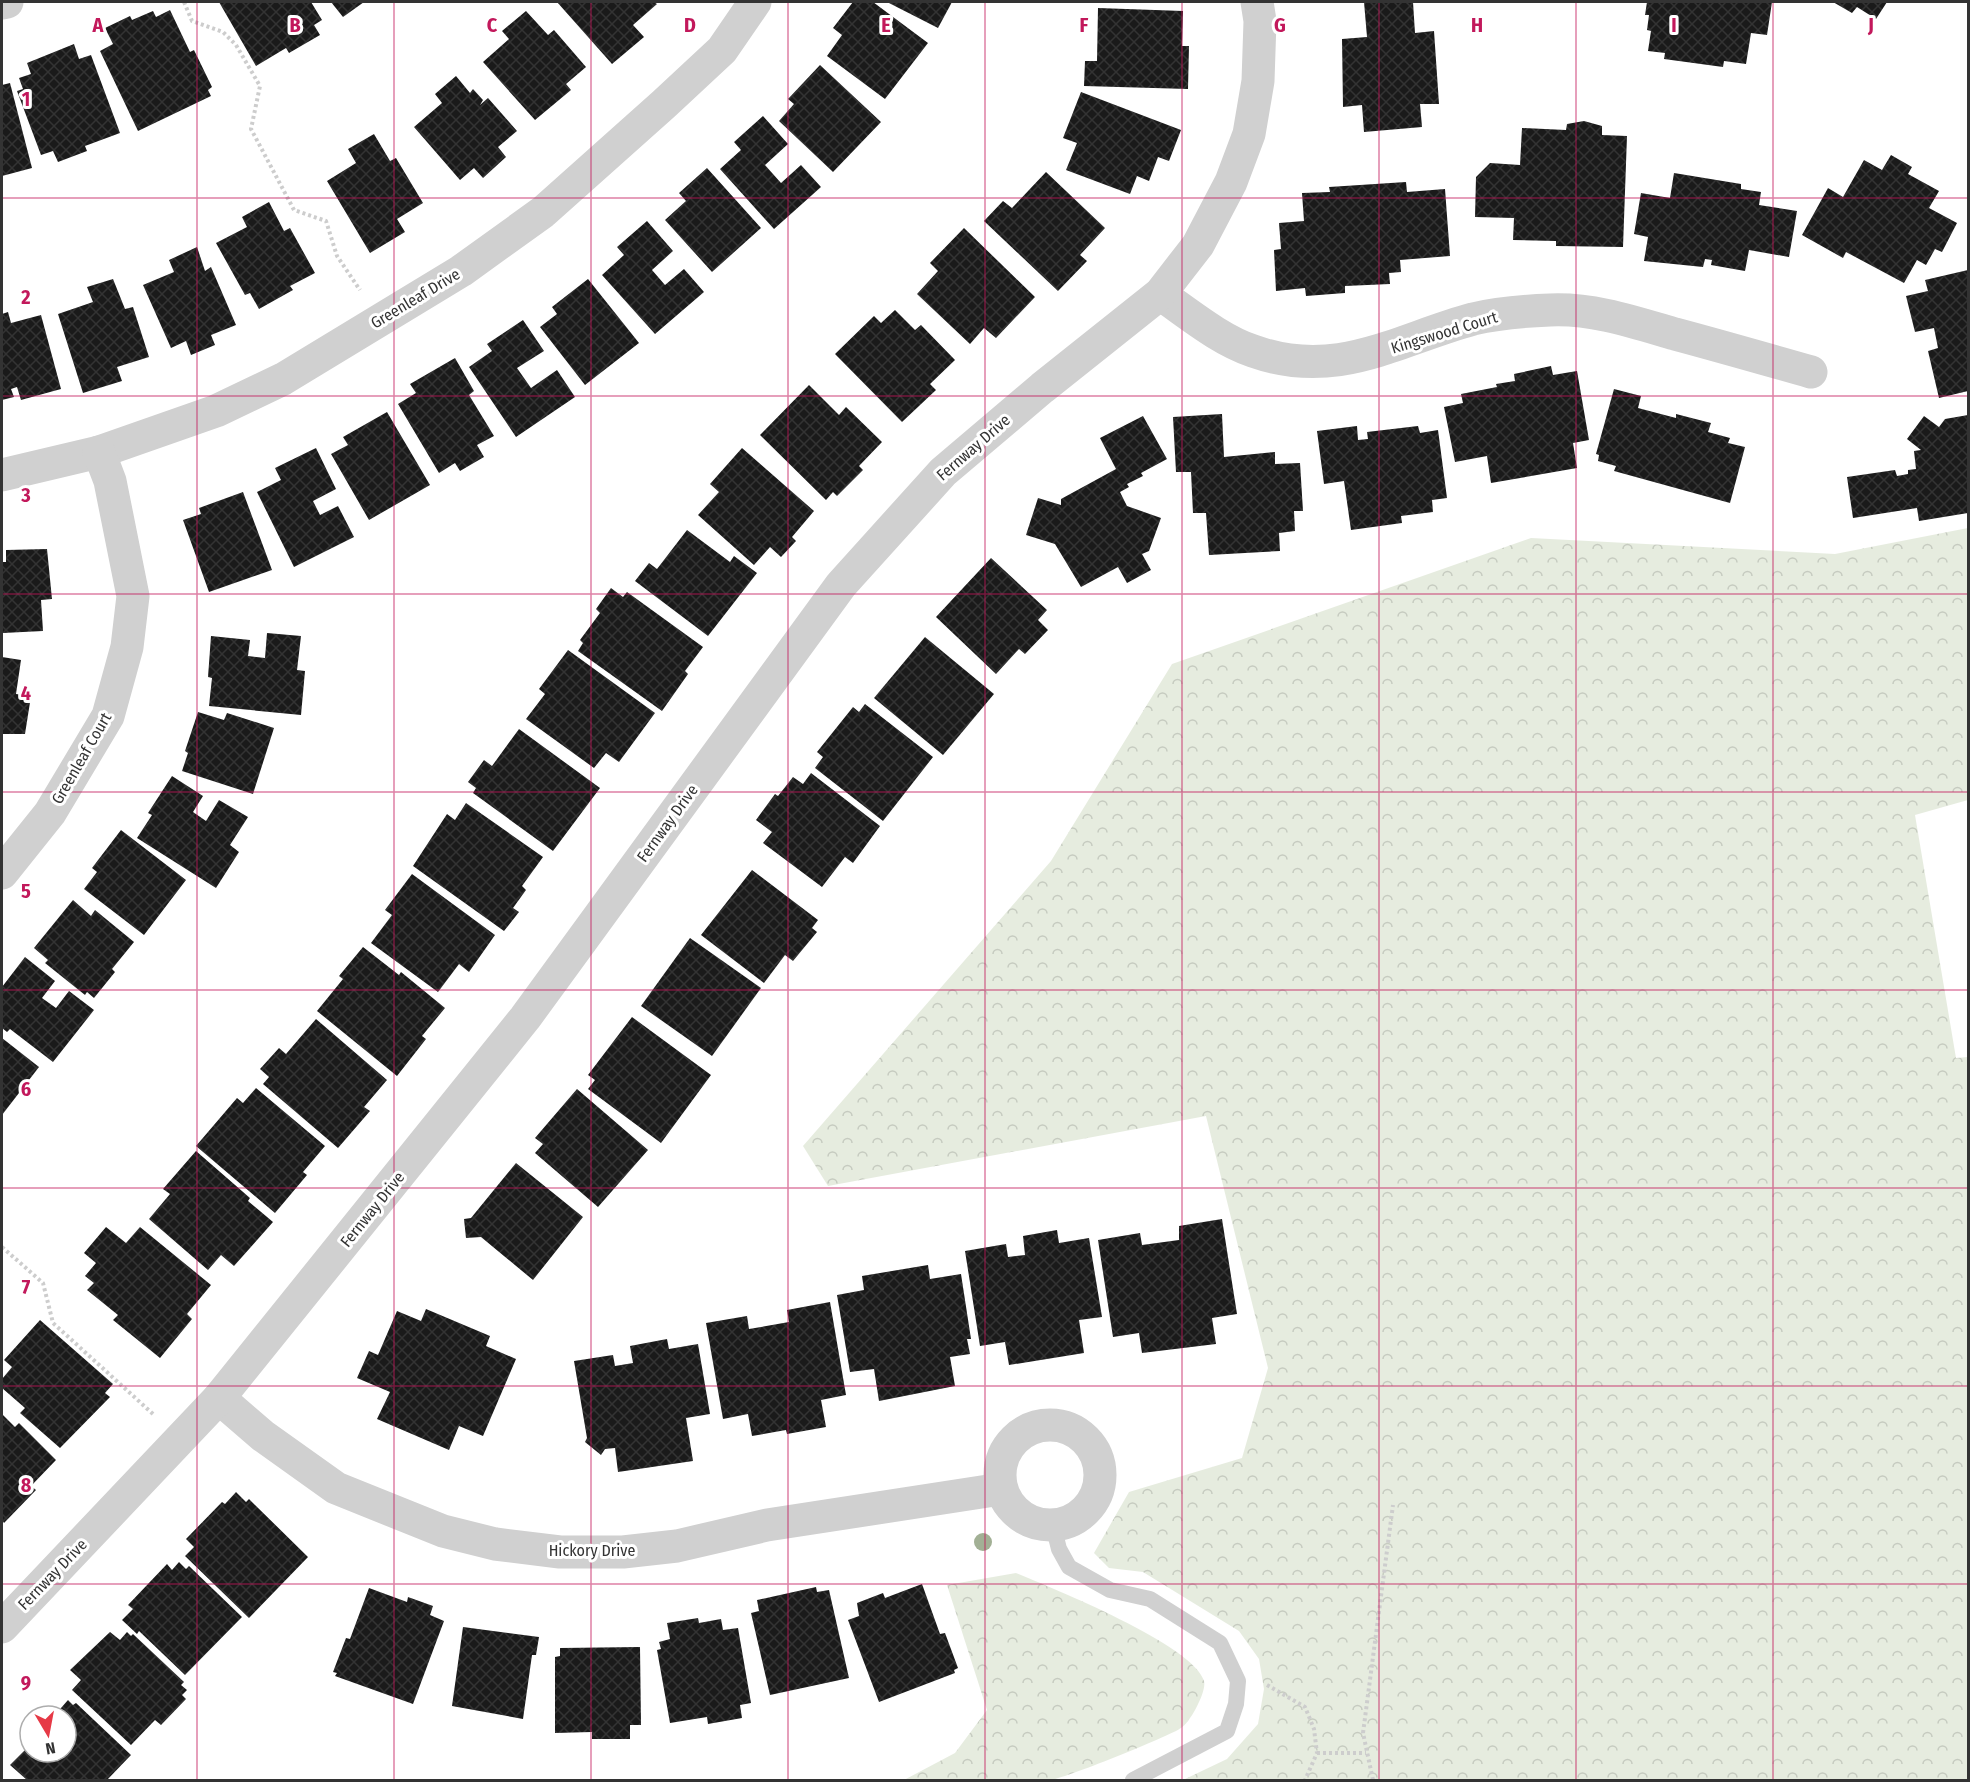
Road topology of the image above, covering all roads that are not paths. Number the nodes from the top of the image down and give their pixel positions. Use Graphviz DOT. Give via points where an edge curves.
graph roads {
  1 [pos="7,2"];
  2 [pos="755,2"];
  3 [pos="1257,2"];
  4 [pos="2,3"];
  5 [pos="1160,294"];
  6 [pos="1811,372"];
  7 [pos="99,452"];
  8 [pos="2,475"];
  9 [pos="2,873"];
  10 [pos="219,1398"];
  11 [pos="1001,1489"];
  12 [pos="1053,1526"];
  13 [pos="2,1627"];
  14 [pos="1133,1780"];
  1 -- 4 [label="street"];
  2 -- 7 [label="street, Greenleaf Drive" via="722,50 543,212 484,256 283,379 216,411"];
  3 -- 5 [label="street, Fernway Drive" via="1258,81 1249,134 1230,182 1197,245"];
  5 -- 6 [label="street, Kingswood Court" via="1251,351 1283,360 1348,359 1384,351 1473,320 1552,310 1604,314"];
  5 -- 10 [label="street, Fernway Drive" via="943,471 841,585 525,1018"];
  7 -- 8 [label="street, Greenleaf Drive"];
  7 -- 9 [label="street, Greenleaf Court" via="110,481 133,596 127,647 108,716 50,813"];
  10 -- 11 [label="street, Hickory Drive" via="263,1436 336,1488 443,1531 495,1544 560,1552 622,1552 677,1546 767,1525"];
  10 -- 13 [label="street, Fernway Drive"];
  11 -- 12 [label="street" via="1009,1505 1021,1516"];
  11 -- 12 [label="street" via="1002,1457 1023,1432 1054,1425 1084,1437 1100,1465 1095,1498 1070,1521"];
  12 -- 14 [label="lane" via="1069,1567 1110,1590 1150,1599 1202,1630 1220,1643 1238,1681 1227,1731"];
}
